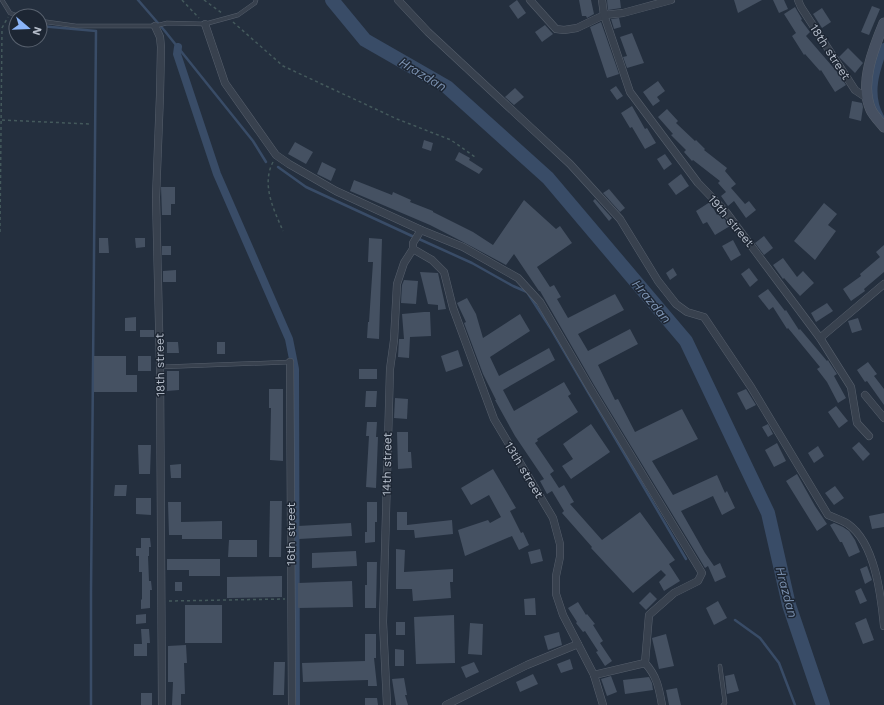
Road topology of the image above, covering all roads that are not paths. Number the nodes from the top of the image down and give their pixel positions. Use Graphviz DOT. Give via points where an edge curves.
graph roads {
  1 [pos="2,0"];
  2 [pos="256,0"];
  3 [pos="398,0"];
  4 [pos="530,0"];
  5 [pos="602,0"];
  6 [pos="671,0"];
  7 [pos="798,0"];
  8 [pos="8,10"];
  9 [pos="604,16"];
  10 [pos="48,22"];
  11 [pos="884,23"];
  12 [pos="205,24"];
  13 [pos="156,25"];
  14 [pos="868,98"];
  15 [pos="884,127"];
  16 [pos="421,230"];
  17 [pos="413,249"];
  18 [pos="884,284"];
  19 [pos="820,338"];
  20 [pos="290,362"];
  21 [pos="160,368"];
  22 [pos="865,395"];
  23 [pos="884,418"];
  24 [pos="869,436"];
  25 [pos="884,621"];
  26 [pos="578,644"];
  27 [pos="645,663"];
  28 [pos="720,666"];
  29 [pos="594,675"];
  30 [pos="162,705"];
  31 [pos="292,705"];
  32 [pos="387,705"];
  33 [pos="446,705"];
  34 [pos="602,705"];
  35 [pos="662,705"];
  36 [pos="722,705"];
  1 -- 8 [label="lane"];
  2 -- 12 [label="lane" via="238,15"];
  3 -- 25 [label="street" via="428,32 585,180 620,219 658,281 676,304 687,312 704,317 751,387 828,515 848,524 866,543 877,579"];
  4 -- 9 [label="street" via="556,29 577,28"];
  5 -- 9 [label="street, 19th street"];
  6 -- 9 [label="street"];
  7 -- 14 [label="street, 18th street" via="855,90"];
  9 -- 19 [label="street, 19th street" via="630,92 698,183 726,212"];
  10 -- 13 [label="lane" via="76,26"];
  11 -- 14 [label="main road" via="866,80"];
  12 -- 13 [label="lane"];
  12 -- 16 [label="street" via="225,83 276,155 336,191"];
  13 -- 21 [label="street, 18th street" via="161,47 156,197"];
  14 -- 15 [label="main road" via="871,110"];
  16 -- 17 [label="street, 14th street" via="413,243"];
  16 -- 27 [label="street" via="463,247 518,278 540,302 702,573 698,581 674,593 649,615"];
  17 -- 26 [label="street, 13th street" via="432,260 444,272 452,308 494,419 553,518 560,544 556,594 563,615"];
  17 -- 32 [label="street, 14th street" via="404,263 397,284 390,370 383,622"];
  18 -- 19 [label="street"];
  19 -- 24 [label="street, 19th street" via="851,387 857,424"];
  20 -- 21 [label="lane"];
  20 -- 31 [label="street, 16th street"];
  21 -- 30 [label="street, 18th street"];
  22 -- 23 [label="street"];
  26 -- 29 [label="street, 13th street"];
  26 -- 33 [label="street" via="527,665"];
  27 -- 29 [label="street"];
  27 -- 35 [label="street" via="653,671"];
  28 -- 36 [label="lane" via="725,704"];
  29 -- 34 [label="street, 13th street"];
}
